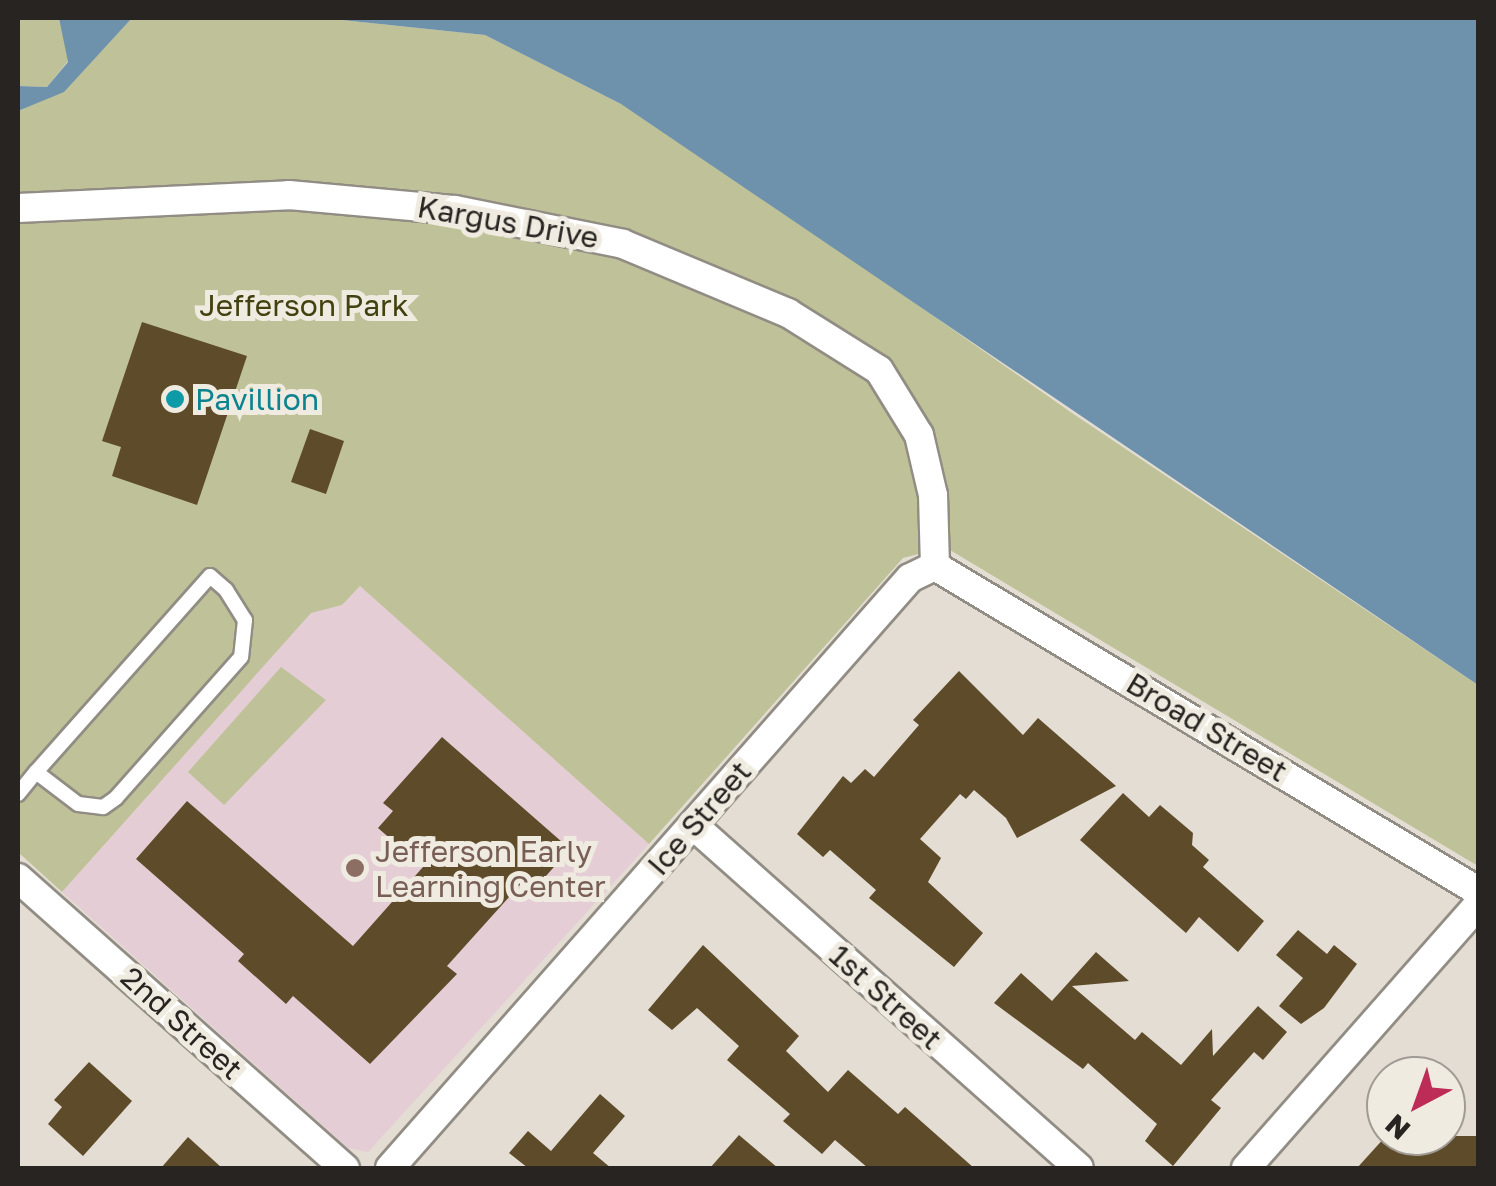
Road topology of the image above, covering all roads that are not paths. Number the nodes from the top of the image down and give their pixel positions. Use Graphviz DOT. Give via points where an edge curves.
graph roads {
  1 [pos="18,208"];
  2 [pos="935,566"];
  3 [pos="36,772"];
  4 [pos="18,794"];
  5 [pos="693,825"];
  6 [pos="18,878"];
  7 [pos="1478,891"];
  8 [pos="1478,905"];
  9 [pos="345,1168"];
  10 [pos="390,1168"];
  11 [pos="1079,1168"];
  12 [pos="1246,1168"];
  1 -- 2 [label="street, Kargus Drive" via="289,196 470,212 624,244 788,313 879,370 920,435 934,495"];
  2 -- 5 [label="street, Ice Street" via="910,578"];
  2 -- 7 [label="street, Broad Street"];
  3 -- 3 [label="lane" via="210,576 226,590 245,620 241,656 116,798 103,807 78,804"];
  3 -- 4 [label="lane"];
  5 -- 10 [label="street, Ice Street"];
  5 -- 11 [label="street, 1st Street"];
  6 -- 9 [label="street, 2nd Street"];
  8 -- 12 [label="street"];
}
